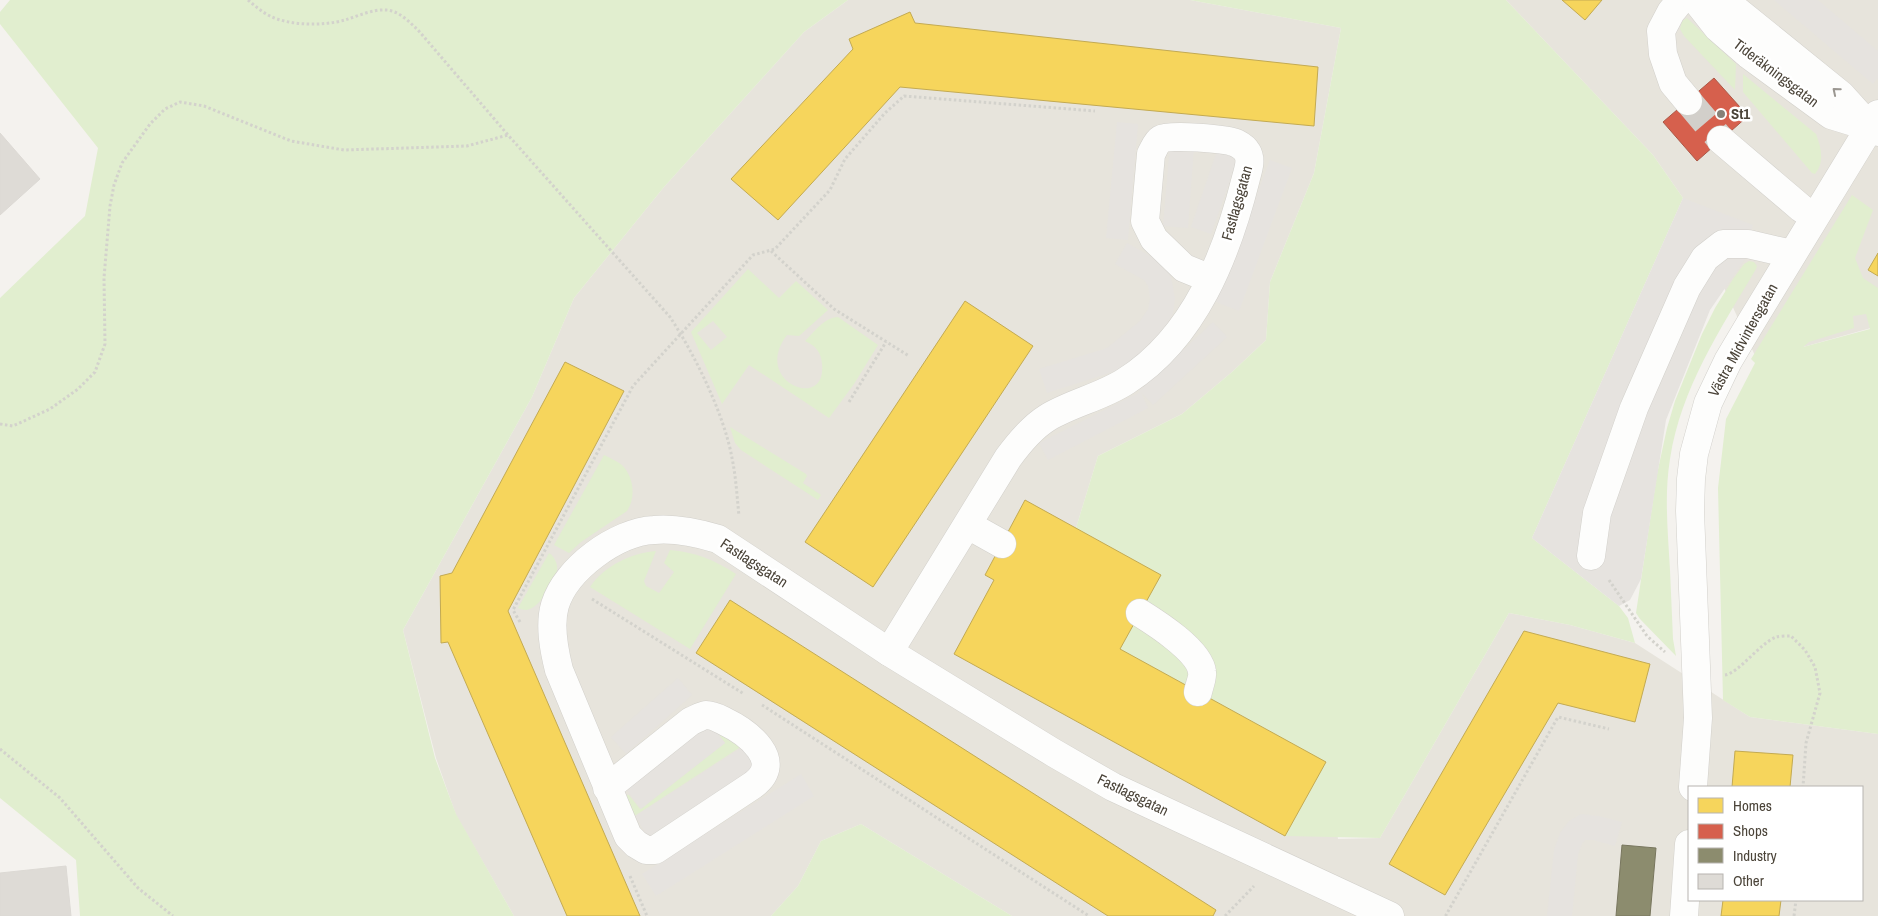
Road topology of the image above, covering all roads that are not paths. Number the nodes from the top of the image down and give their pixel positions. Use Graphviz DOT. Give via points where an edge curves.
graph roads {
  1 [pos="1681,0"];
  2 [pos="1696,0"];
  3 [pos="1712,0"];
  4 [pos="1688,101"];
  5 [pos="1875,124"];
  6 [pos="1721,140"];
  7 [pos="1814,217"];
  8 [pos="1792,254"];
  9 [pos="1211,279"];
  10 [pos="968,525"];
  11 [pos="1002,544"];
  12 [pos="1591,556"];
  13 [pos="1140,613"];
  14 [pos="889,652"];
  15 [pos="1198,692"];
  16 [pos="1693,786"];
  17 [pos="607,788"];
  18 [pos="1688,858"];
  19 [pos="1390,916"];
  20 [pos="1684,916"];
  1 -- 4 [label="street" via="1661,31 1673,83"];
  2 -- 5 [label="street, Tideräkningsgatan" via="1718,28 1749,55 1831,115"];
  5 -- 3 [label="street, Tideräkningsgatan, one-way" via="1736,10"];
  5 -- 7 [label="street, Västra Midvintersgatan"];
  6 -- 7 [label="street"];
  7 -- 8 [label="street, Västra Midvintersgatan"];
  8 -- 12 [label="street" via="1748,244 1723,244 1705,258 1687,287 1634,408 1597,513"];
  8 -- 16 [label="street, Västra Midvintersgatan" via="1728,361 1708,403 1694,454 1690,511 1698,718"];
  9 -- 9 [label="street, Fastlagsgatan" via="1184,268 1154,239 1145,221 1151,154 1161,139 1171,136 1227,140 1237,143 1249,154 1250,164 1241,198"];
  9 -- 10 [label="street, Fastlagsgatan" via="1187,321 1158,356 1125,382 1047,418 1026,435 1008,458"];
  10 -- 11 [label="street"];
  10 -- 14 [label="street, Fastlagsgatan"];
  13 -- 15 [label="street" via="1164,628 1196,659 1202,672"];
  14 -- 17 [label="street, Fastlagsgatan" via="718,539 699,533 653,530 634,533 611,543 590,558 567,584 555,606 553,628 556,655 565,685"];
  14 -- 19 [label="street, Fastlagsgatan" via="1054,754 1114,786"];
  17 -- 17 [label="street, Fastlagsgatan" via="691,721 704,715 734,726 759,746 764,759 763,772 757,782 653,851 643,849 628,836"];
  18 -- 20 [label="street"];
}
